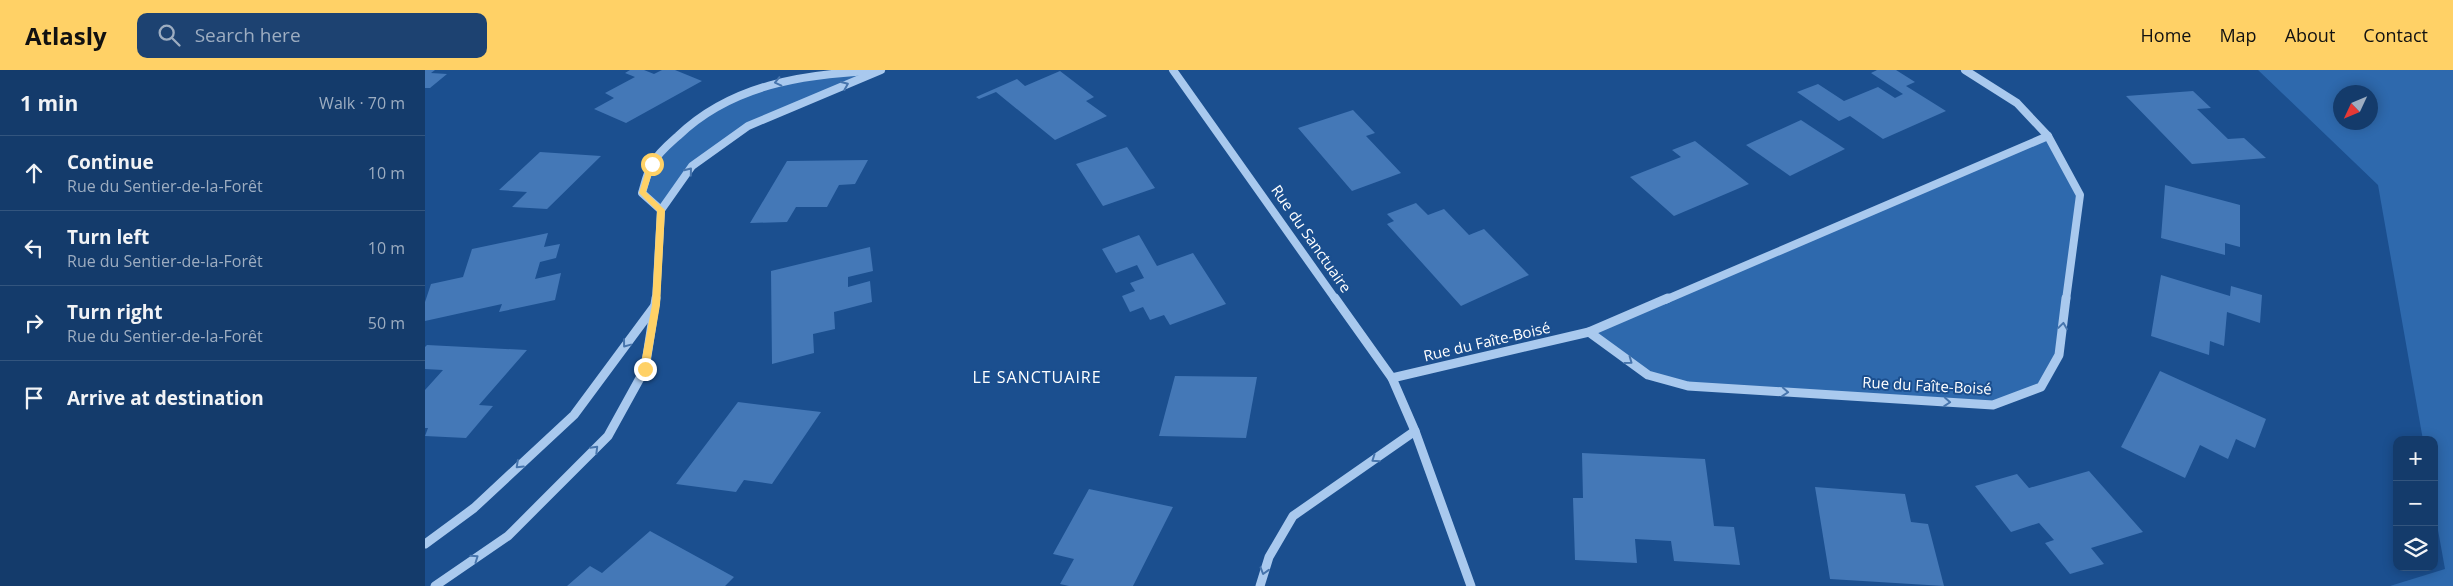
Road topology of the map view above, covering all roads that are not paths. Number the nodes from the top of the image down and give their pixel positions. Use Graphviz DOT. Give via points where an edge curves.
graph roads {
  1 [pos="880,70"];
  2 [pos="1173,70"];
  3 [pos="1965,70"];
  4 [pos="2048,136"];
  5 [pos="661,210"];
  6 [pos="656,305"];
  7 [pos="1589,332"];
  8 [pos="1392,378"];
  9 [pos="1415,431"];
  10 [pos="425,544"];
  11 [pos="435,586"];
  12 [pos="1260,586"];
  13 [pos="1471,586"];
  5 -- 1 [label="street, one-way" via="692,166 748,126"];
  1 -- 5 [label="street, one-way" via="837,72 774,82 736,96 704,114 677,136 652,164 642,193"];
  2 -- 8 [label="street, Rue du Sanctuaire"];
  3 -- 4 [label="street, Rue du Faîte-Boisé" via="2017,102"];
  4 -- 7 [label="street, Rue du Faîte-Boisé"];
  7 -- 4 [label="street, Rue du Faîte-Boisé, one-way" via="1648,374 1688,386 1993,405 2041,387 2059,355 2080,195"];
  5 -- 6 [label="street"];
  6 -- 10 [label="street, one-way" via="574,414 474,508"];
  11 -- 6 [label="street, one-way" via="509,536 608,436 645,369"];
  7 -- 8 [label="street, Rue du Faîte-Boisé"];
  8 -- 9 [label="street, Rue du Sanctuaire"];
  9 -- 12 [label="street, one-way" via="1293,516 1269,557"];
  9 -- 13 [label="street, Rue du Sanctuaire"];
}
